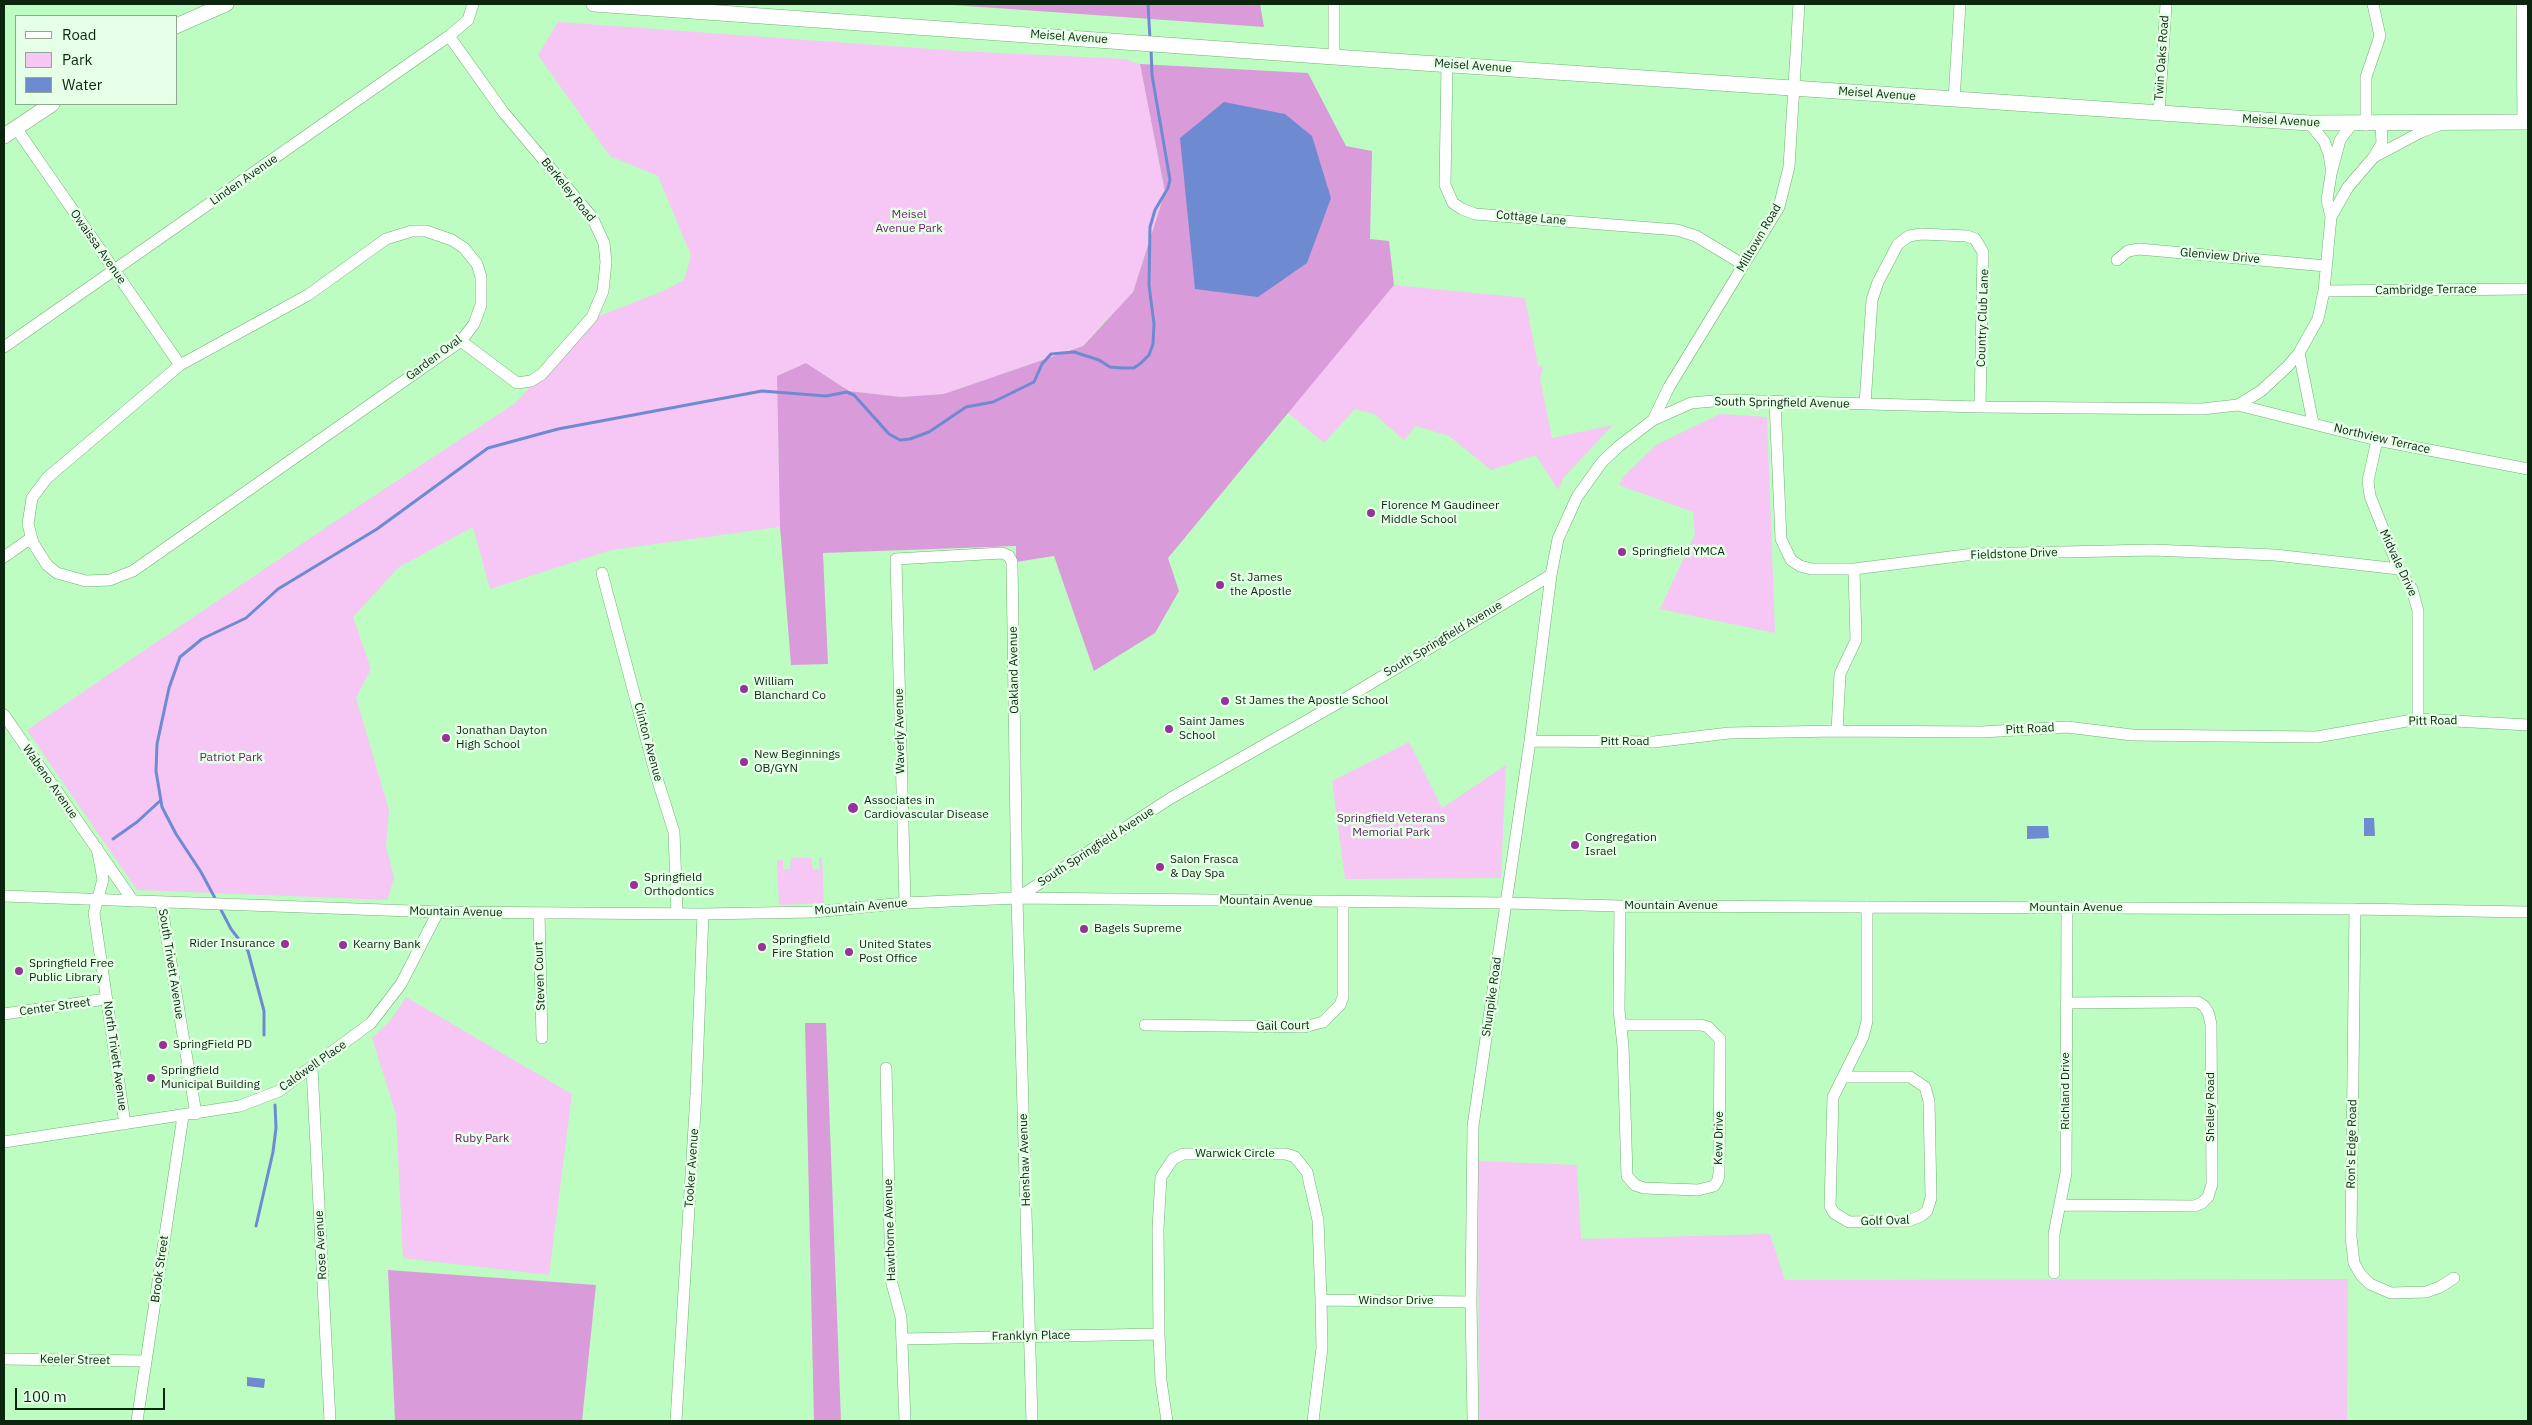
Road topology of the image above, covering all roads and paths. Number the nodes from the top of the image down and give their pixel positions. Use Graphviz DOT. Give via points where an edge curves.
graph roads {
  1 [pos="226,4"];
  2 [pos="473,4"];
  3 [pos="594,4"];
  4 [pos="1334,4"];
  5 [pos="1799,4"];
  6 [pos="1960,4"];
  7 [pos="2166,4"];
  8 [pos="2373,4"];
  9 [pos="2522,4"];
  10 [pos="178,25"];
  11 [pos="449,36"];
  12 [pos="1334,57"];
  13 [pos="1447,65"];
  14 [pos="1794,88"];
  15 [pos="1954,100"];
  16 [pos="50,105"];
  17 [pos="2159,113"];
  18 [pos="2526,122"];
  19 [pos="2310,123"];
  20 [pos="2381,124"];
  21 [pos="2444,124"];
  22 [pos="2359,125"];
  23 [pos="10,132"];
  24 [pos="2373,158"];
  25 [pos="2331,174"];
  26 [pos="2331,217"];
  27 [pos="2117,260"];
  28 [pos="1744,265"];
  29 [pos="2326,266"];
  30 [pos="114,270"];
  31 [pos="2528,289"];
  32 [pos="2324,292"];
  33 [pos="461,341"];
  34 [pos="4,347"];
  35 [pos="2299,353"];
  36 [pos="180,365"];
  37 [pos="1775,402"];
  38 [pos="1865,404"];
  39 [pos="2238,405"];
  40 [pos="1980,407"];
  41 [pos="1653,420"];
  42 [pos="2313,423"];
  43 [pos="2377,440"];
  44 [pos="2528,469"];
  45 [pos="31,538"];
  46 [pos="4,557"];
  47 [pos="896,559"];
  48 [pos="1854,569"];
  49 [pos="2399,569"];
  50 [pos="602,572"];
  51 [pos="1551,574"];
  52 [pos="4,715"];
  53 [pos="2418,719"];
  54 [pos="2528,725"];
  55 [pos="1836,731"];
  56 [pos="1530,742"];
  57 [pos="97,848"];
  58 [pos="4,896"];
  59 [pos="1017,898"];
  60 [pos="97,900"];
  61 [pos="133,900"];
  62 [pos="160,902"];
  63 [pos="1343,902"];
  64 [pos="1506,902"];
  65 [pos="905,904"];
  66 [pos="1620,906"];
  67 [pos="1867,907"];
  68 [pos="2067,908"];
  69 [pos="2355,909"];
  70 [pos="438,912"];
  71 [pos="2528,912"];
  72 [pos="539,913"];
  73 [pos="677,914"];
  74 [pos="703,914"];
  75 [pos="106,999"];
  76 [pos="2066,1003"];
  77 [pos="4,1014"];
  78 [pos="1145,1025"];
  79 [pos="1621,1025"];
  80 [pos="542,1038"];
  81 [pos="312,1068"];
  82 [pos="886,1068"];
  83 [pos="1844,1077"];
  84 [pos="196,1114"];
  85 [pos="183,1116"];
  86 [pos="125,1124"];
  87 [pos="4,1142"];
  88 [pos="2061,1205"];
  89 [pos="2054,1273"];
  90 [pos="2454,1278"];
  91 [pos="1321,1300"];
  92 [pos="1471,1302"];
  93 [pos="1159,1334"];
  94 [pos="1030,1336"];
  95 [pos="903,1339"];
  96 [pos="4,1359"];
  97 [pos="146,1361"];
  98 [pos="137,1421"];
  99 [pos="330,1421"];
  100 [pos="676,1421"];
  101 [pos="905,1421"];
  102 [pos="1032,1421"];
  103 [pos="1167,1421"];
  104 [pos="1313,1421"];
  105 [pos="1473,1421"];
  1 -- 10 [label="main road"];
  2 -- 11 [label="street, Linden Avenue" via="468,20"];
  3 -- 12 [label="main road, Meisel Avenue"];
  4 -- 12 [label="street"];
  5 -- 14 [label="street, Milltown Road"];
  6 -- 15 [label="street"];
  7 -- 17 [label="street, Twin Oaks Road"];
  8 -- 22 [label="street" via="2380,36 2366,77"];
  9 -- 18 [label="street"];
  11 -- 30 [label="street, Linden Avenue"];
  11 -- 33 [label="street, Berkeley Road" via="504,112 592,217 601,234 606,262 603,291 592,317 542,374 531,381 517,383"];
  12 -- 13 [label="main road, Meisel Avenue"];
  13 -- 14 [label="main road, Meisel Avenue"];
  13 -- 28 [label="street, Cottage Lane" via="1445,184 1448,195 1457,206 1475,214 1677,230 1696,236"];
  14 -- 15 [label="main road, Meisel Avenue"];
  14 -- 28 [label="street, Milltown Road" via="1785,187 1779,207"];
  15 -- 17 [label="main road, Meisel Avenue"];
  16 -- 23 [label="main road"];
  17 -- 19 [label="main road, Meisel Avenue"];
  18 -- 21 [label="main road"];
  19 -- 22 [label="main road, Meisel Avenue"];
  19 -- 25 [label="street" via="2326,147"];
  20 -- 21 [label="main road"];
  20 -- 22 [label="main road"];
  20 -- 24 [label="street, South Springfield Avenue" via="2382,143"];
  21 -- 24 [label="street" via="2421,132"];
  22 -- 25 [label="street, South Springfield Avenue" via="2340,140"];
  23 -- 30 [label="street, Owaissa Avenue"];
  24 -- 26 [label="street, South Springfield Avenue" via="2348,187"];
  25 -- 26 [label="street, South Springfield Avenue" via="2328,200"];
  26 -- 29 [label="street, South Springfield Avenue"];
  27 -- 29 [label="street, Glenview Drive" via="2139,249"];
  28 -- 41 [label="street, Milltown Road" via="1669,387"];
  29 -- 32 [label="street, South Springfield Avenue"];
  30 -- 34 [label="street, Linden Avenue"];
  30 -- 36 [label="street, Owaissa Avenue"];
  31 -- 32 [label="street, Cambridge Terrace"];
  32 -- 35 [label="street, South Springfield Avenue" via="2318,319"];
  33 -- 36 [label="street, Garden Oval" via="474,324 481,305 482,284 477,264 464,248 452,240 426,231 412,231 386,240 308,296"];
  33 -- 45 [label="street, Garden Oval" via="118,578 86,582 57,573 39,555"];
  35 -- 39 [label="street, South Springfield Avenue" via="2261,391"];
  35 -- 42 [label="street"];
  36 -- 45 [label="street, Garden Oval" via="37,488 29,511"];
  37 -- 38 [label="street, South Springfield Avenue"];
  37 -- 41 [label="street, South Springfield Avenue" via="1724,400 1691,403"];
  37 -- 48 [label="street, Fieldstone Drive" via="1781,539 1786,552 1791,560 1811,569"];
  38 -- 40 [label="street, South Springfield Avenue"];
  38 -- 40 [label="street, Country Club Lane" via="1872,300 1898,244 1909,236 1921,234 1967,236 1975,239 1983,252"];
  39 -- 40 [label="street, South Springfield Avenue" via="2202,409"];
  39 -- 42 [label="street, Northview Terrace"];
  41 -- 51 [label="street, South Springfield Avenue" via="1602,462 1577,496 1558,539"];
  42 -- 43 [label="street, Northview Terrace"];
  43 -- 44 [label="street, Northview Terrace"];
  43 -- 49 [label="street, Midvale Drive" via="2368,481 2370,496"];
  45 -- 46 [label="street"];
  47 -- 59 [label="street, Oakland Avenue" via="1002,553 1012,562"];
  47 -- 65 [label="street, Waverly Avenue"];
  48 -- 49 [label="street, Fieldstone Drive" via="1974,554 2152,550 2276,555"];
  48 -- 55 [label="street" via="1856,640 1840,674"];
  49 -- 53 [label="street, Midvale Drive" via="2412,589 2418,611"];
  50 -- 73 [label="street, Clinton Avenue" via="674,832"];
  51 -- 56 [label="street, Shunpike Road"];
  51 -- 59 [label="street, South Springfield Avenue" via="1338,703 1171,798"];
  52 -- 57 [label="street, Wabeno Avenue"];
  53 -- 54 [label="street, Pitt Road"];
  53 -- 55 [label="street, Pitt Road" via="2317,737 2132,735 2067,727 1982,732"];
  55 -- 56 [label="street, Pitt Road" via="1729,733 1654,742"];
  56 -- 64 [label="street, Shunpike Road"];
  57 -- 60 [label="street, Wabeno Avenue" via="102,879"];
  57 -- 61 [label="street, Wabeno Avenue"];
  58 -- 60 [label="street, Mountain Avenue"];
  59 -- 63 [label="street, Mountain Avenue"];
  59 -- 65 [label="street, Mountain Avenue"];
  59 -- 94 [label="street, Henshaw Avenue"];
  60 -- 61 [label="street, Mountain Avenue"];
  60 -- 75 [label="street, North Trivett Avenue" via="94,914"];
  61 -- 62 [label="street, Mountain Avenue"];
  62 -- 70 [label="street, Mountain Avenue"];
  62 -- 84 [label="street, South Trivett Avenue"];
  63 -- 64 [label="street, Mountain Avenue"];
  63 -- 78 [label="street, Gail Court" via="1342,997 1340,1005 1323,1022 1304,1027"];
  64 -- 66 [label="street, Mountain Avenue"];
  64 -- 92 [label="street, Shunpike Road" via="1473,1126"];
  65 -- 74 [label="street, Mountain Avenue" via="814,912"];
  66 -- 67 [label="street, Mountain Avenue"];
  66 -- 79 [label="street, Kew Drive"];
  67 -- 68 [label="street, Mountain Avenue"];
  67 -- 83 [label="street, Golf Oval" via="1867,1021"];
  68 -- 69 [label="street, Mountain Avenue"];
  68 -- 76 [label="street, Richland Drive"];
  69 -- 71 [label="street, Mountain Avenue"];
  69 -- 90 [label="street, Ron's Edge Road" via="2350,1237 2353,1258 2361,1275 2370,1284 2391,1293 2426,1292"];
  70 -- 72 [label="street, Mountain Avenue"];
  70 -- 81 [label="street, Caldwell Place" via="401,984 387,1004 371,1023"];
  72 -- 73 [label="street, Mountain Avenue"];
  72 -- 80 [label="street, Steven Court"];
  73 -- 74 [label="street, Mountain Avenue"];
  74 -- 100 [label="street, Tooker Avenue" via="696,1094"];
  75 -- 77 [label="street, Center Street"];
  75 -- 86 [label="street, North Trivett Avenue"];
  76 -- 88 [label="street, Richland Drive" via="2066,1173"];
  76 -- 88 [label="street, Shelley Road" via="2198,1002 2204,1006 2211,1034 2212,1184 2208,1197 2194,1206"];
  79 -- 79 [label="street, Kew Drive" via="1627,1176 1635,1185 1644,1188 1698,1190 1714,1186 1719,1173 1720,1039 1708,1027 1700,1025"];
  81 -- 84 [label="street, Caldwell Place" via="267,1097"];
  81 -- 99 [label="street, Rose Avenue"];
  82 -- 95 [label="street, Hawthorne Avenue" via="891,1280"];
  83 -- 83 [label="street, Golf Oval" via="1833,1097 1830,1206 1841,1219 1855,1222 1908,1221 1922,1216 1927,1212 1931,1198 1929,1101 1925,1087 1910,1077"];
  84 -- 85 [label="street, Caldwell Place"];
  85 -- 86 [label="street, Caldwell Place"];
  85 -- 97 [label="street, Brook Street"];
  86 -- 87 [label="street, Caldwell Place"];
  88 -- 89 [label="street, Richland Drive" via="2054,1234"];
  91 -- 92 [label="street, Windsor Drive"];
  91 -- 93 [label="street, Warwick Circle" via="1318,1220 1301,1163 1286,1154 1183,1154 1173,1159 1161,1177"];
  91 -- 104 [label="street, Warwick Circle" via="1322,1348"];
  92 -- 105 [label="street, Shunpike Road"];
  93 -- 94 [label="street, Franklyn Place"];
  93 -- 103 [label="street, Warwick Circle"];
  94 -- 95 [label="street, Franklyn Place"];
  94 -- 102 [label="street, Henshaw Avenue"];
  95 -- 101 [label="street, Hawthorne Avenue"];
  96 -- 97 [label="street, Keeler Street"];
  97 -- 98 [label="street, Brook Street"];
}
